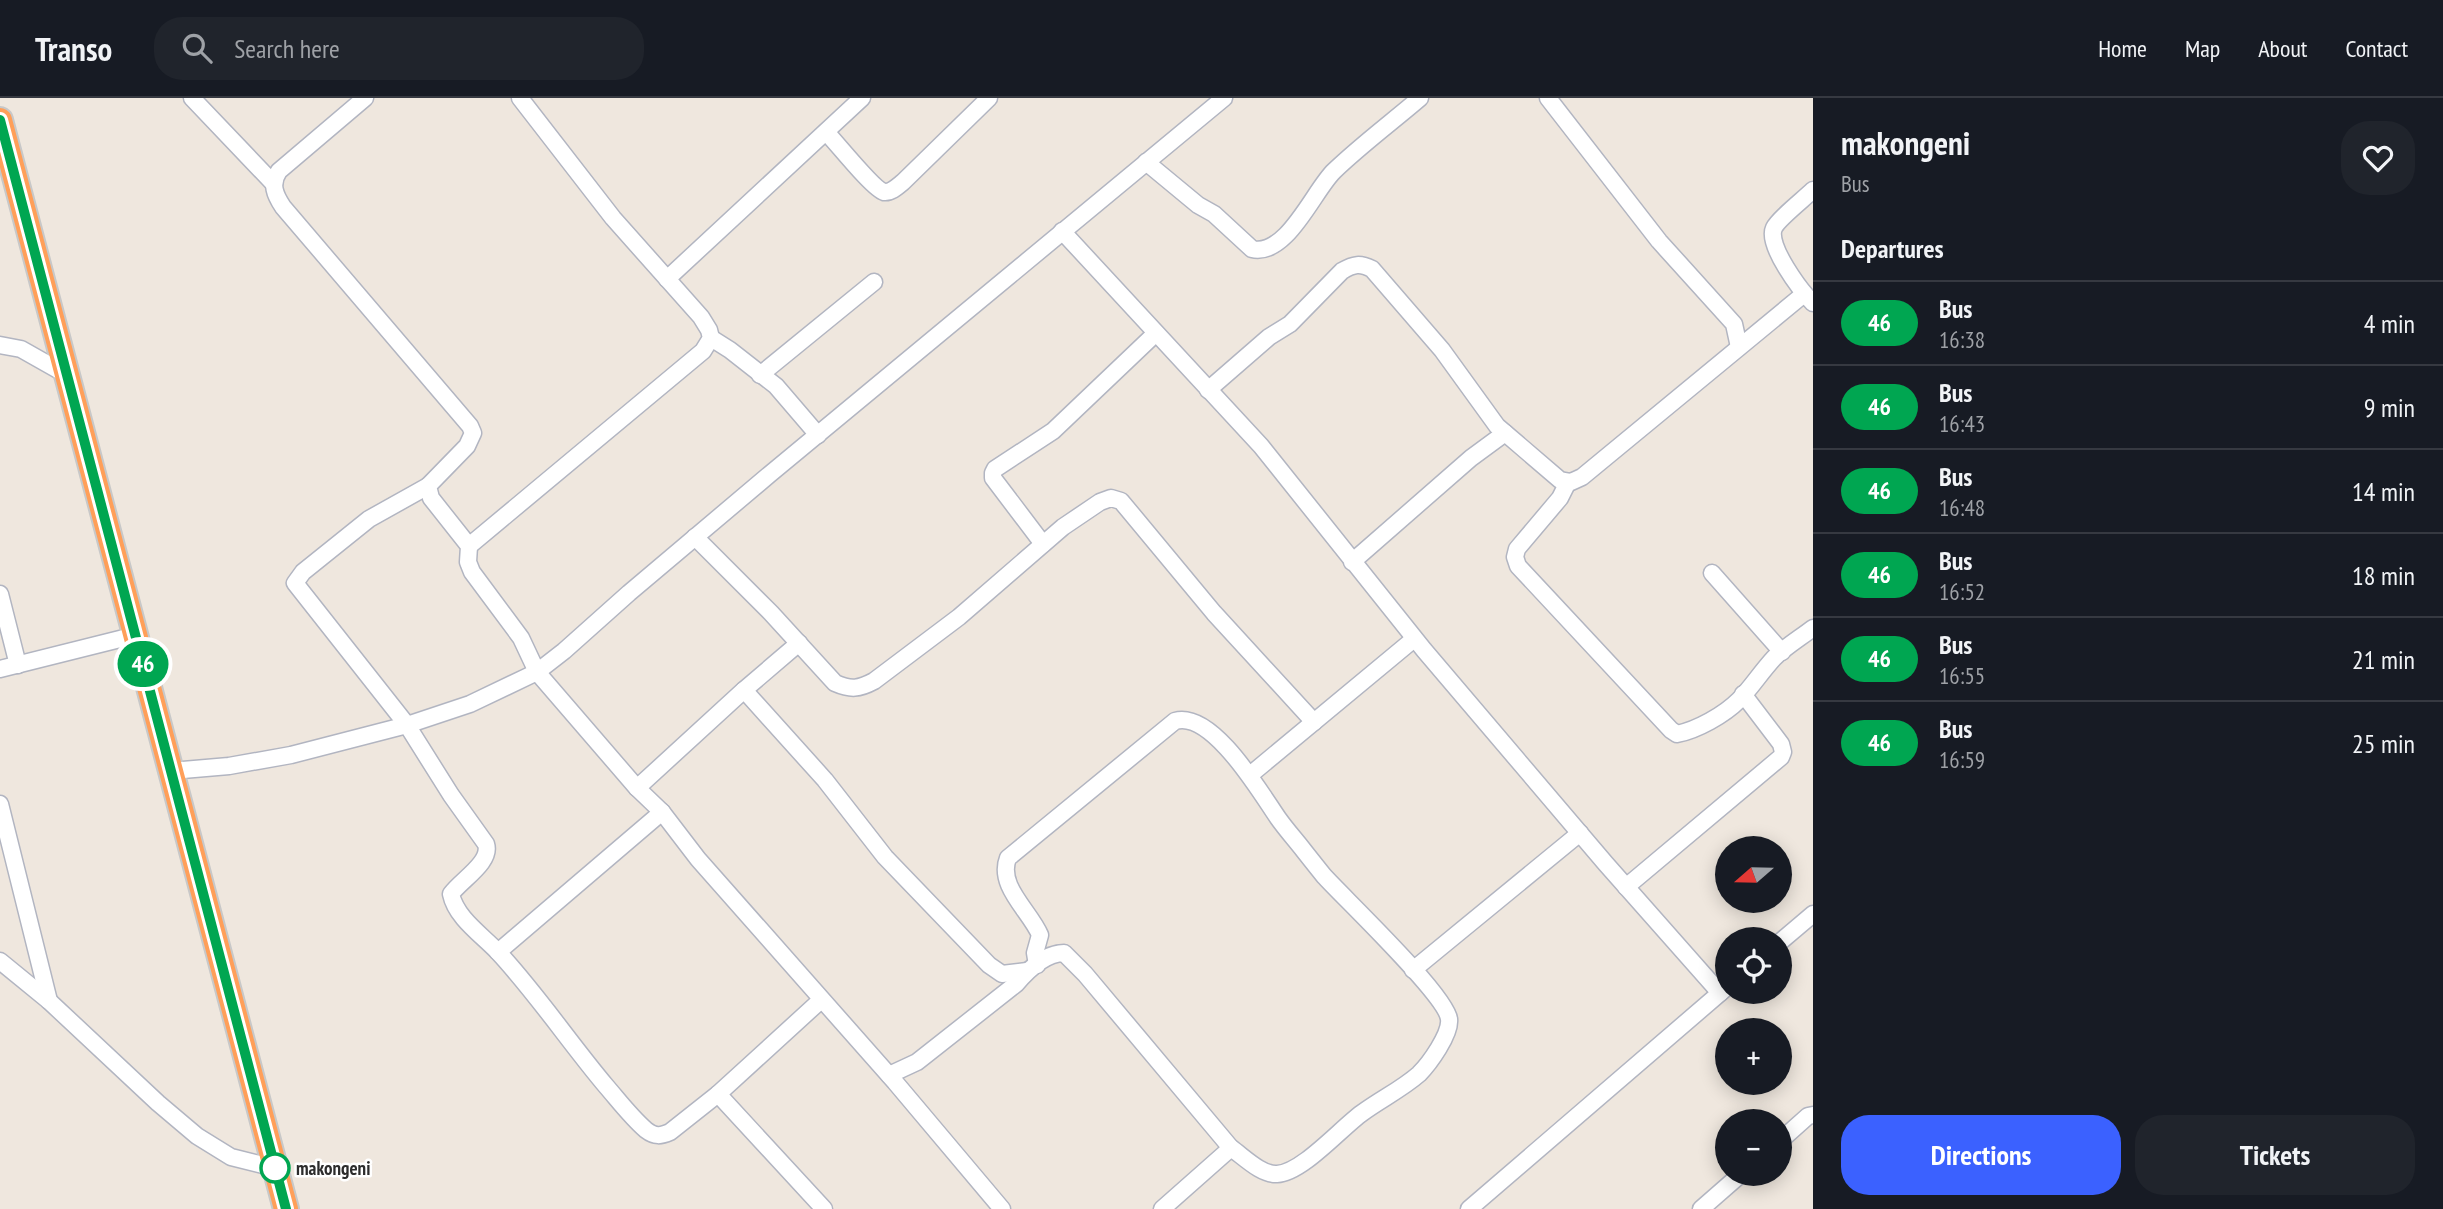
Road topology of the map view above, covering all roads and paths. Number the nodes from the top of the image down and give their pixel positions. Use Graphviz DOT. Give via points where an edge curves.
graph roads {
  1 [pos="191,98"];
  2 [pos="365,98"];
  3 [pos="862,98"];
  4 [pos="989,98"];
  5 [pos="1420,98"];
  6 [pos="1548,98"];
  7 [pos="523,99"];
  8 [pos="1217,100"];
  9 [pos="0,120"];
  10 [pos="826,132"];
  11 [pos="1146,162"];
  12 [pos="274,184"];
  13 [pos="1813,190"];
  14 [pos="1062,231"];
  15 [pos="667,279"];
  16 [pos="874,282"];
  17 [pos="1808,298"];
  18 [pos="1734,324"];
  19 [pos="1767,324"];
  20 [pos="1156,333"];
  21 [pos="711,338"];
  22 [pos="0,345"];
  23 [pos="1739,347"];
  24 [pos="760,374"];
  25 [pos="67,375"];
  26 [pos="1209,390"];
  27 [pos="1505,433"];
  28 [pos="818,435"];
  29 [pos="1568,482"];
  30 [pos="428,486"];
  31 [pos="695,537"];
  32 [pos="1043,544"];
  33 [pos="469,546"];
  34 [pos="1352,562"];
  35 [pos="1712,573"];
  36 [pos="0,594"];
  37 [pos="1813,628"];
  38 [pos="135,635"];
  39 [pos="1414,639"];
  40 [pos="799,643"];
  41 [pos="1782,652"];
  42 [pos="18,665"];
  43 [pos="0,669"];
  44 [pos="537,671"];
  45 [pos="744,690"];
  46 [pos="1743,694"];
  47 [pos="1314,722"];
  48 [pos="407,725"];
  49 [pos="171,771"];
  50 [pos="1251,775"];
  51 [pos="637,788"];
  52 [pos="0,804"];
  53 [pos="662,812"];
  54 [pos="1580,833"];
  55 [pos="1626,887"];
  56 [pos="1813,914"];
  57 [pos="1792,932"];
  58 [pos="498,953"];
  59 [pos="0,961"];
  60 [pos="1032,968"];
  61 [pos="1413,970"];
  62 [pos="1715,981"];
  63 [pos="1715,998"];
  64 [pos="821,1000"];
  65 [pos="49,1001"];
  66 [pos="889,1075"];
  67 [pos="718,1094"];
  68 [pos="1813,1115"];
  69 [pos="1792,1130"];
  70 [pos="1231,1147"];
  71 [pos="275,1168"];
  72 [pos="1727,1186"];
  73 [pos="286,1209"];
  74 [pos="824,1209"];
  75 [pos="1002,1209"];
  76 [pos="1162,1209"];
  77 [pos="1469,1209"];
  78 [pos="1700,1209"];
  1 -- 12 [label="street"];
  2 -- 12 [label="street" via="279,171"];
  3 -- 10 [label="street"];
  4 -- 10 [label="street" via="889,192 873,184"];
  5 -- 11 [label="street" via="1331,173 1300,219 1260,251"];
  6 -- 18 [label="street" via="1659,241"];
  7 -- 15 [label="street" via="613,218"];
  8 -- 11 [label="street"];
  9 -- 25 [label="highway"];
  10 -- 15 [label="street"];
  11 -- 14 [label="street"];
  12 -- 30 [label="street" via="283,207 470,426 467,446"];
  13 -- 17 [label="street" via="1774,227 1773,238"];
  14 -- 20 [label="street"];
  14 -- 28 [label="street"];
  15 -- 21 [label="street" via="701,317"];
  16 -- 24 [label="street"];
  17 -- 19 [label="street"];
  18 -- 19 [label="street"];
  18 -- 23 [label="street"];
  19 -- 23 [label="street"];
  20 -- 26 [label="street"];
  20 -- 32 [label="street" via="1053,430 995,469 993,478"];
  21 -- 24 [label="street"];
  21 -- 33 [label="street" via="703,351"];
  22 -- 25 [label="street" via="21,349"];
  23 -- 29 [label="street" via="1583,477"];
  24 -- 28 [label="street"];
  25 -- 38 [label="highway"];
  26 -- 27 [label="street" via="1290,324 1342,271 1363,264 1443,350"];
  26 -- 34 [label="street" via="1281,469"];
  27 -- 29 [label="street"];
  27 -- 34 [label="street"];
  28 -- 31 [label="street"];
  29 -- 46 [label="street" via="1517,549 1518,566 1677,734 1726,710"];
  30 -- 33 [label="street" via="431,498"];
  30 -- 48 [label="street" via="369,519 295,583"];
  31 -- 40 [label="street"];
  31 -- 44 [label="street"];
  32 -- 40 [label="street" via="959,617 861,688 835,683"];
  32 -- 47 [label="street" via="1100,502 1121,501"];
  33 -- 44 [label="street" via="472,572 521,638"];
  34 -- 39 [label="street"];
  35 -- 41 [label="street"];
  36 -- 42 [label="street"];
  37 -- 41 [label="street"];
  38 -- 42 [label="street"];
  38 -- 49 [label="highway"];
  39 -- 47 [label="street"];
  39 -- 54 [label="street"];
  40 -- 45 [label="street"];
  41 -- 46 [label="street"];
  42 -- 43 [label="street"];
  44 -- 48 [label="street" via="470,704"];
  44 -- 51 [label="street"];
  45 -- 51 [label="street"];
  45 -- 60 [label="street" via="825,780 885,857 989,965 1002,974"];
  46 -- 55 [label="street" via="1781,744 1781,757"];
  47 -- 50 [label="street"];
  48 -- 49 [label="street" via="291,755"];
  48 -- 58 [label="street" via="488,848 485,858 451,894 459,913"];
  49 -- 71 [label="highway"];
  50 -- 60 [label="street" via="1215,737 1184,718 1022,846 1005,868 1041,935"];
  50 -- 61 [label="street" via="1278,819 1323,874"];
  51 -- 53 [label="street"];
  52 -- 65 [label="street"];
  53 -- 58 [label="street"];
  53 -- 64 [label="street"];
  54 -- 55 [label="street"];
  54 -- 61 [label="street"];
  55 -- 62 [label="street"];
  56 -- 57 [label="street"];
  58 -- 67 [label="street" via="617,1099 655,1136 670,1132"];
  59 -- 65 [label="street"];
  60 -- 66 [label="street" via="917,1062"];
  60 -- 70 [label="street" via="1051,955 1064,953"];
  61 -- 70 [label="street" via="1442,1004 1450,1022 1420,1073 1289,1170 1267,1172"];
  63 -- 77 [label="street"];
  64 -- 66 [label="street"];
  64 -- 67 [label="street"];
  65 -- 71 [label="street" via="197,1136 231,1157"];
  66 -- 75 [label="street"];
  67 -- 74 [label="street"];
  68 -- 69 [label="street"];
  70 -- 76 [label="street"];
  71 -- 73 [label="highway"];
  72 -- 78 [label="street"];
}
